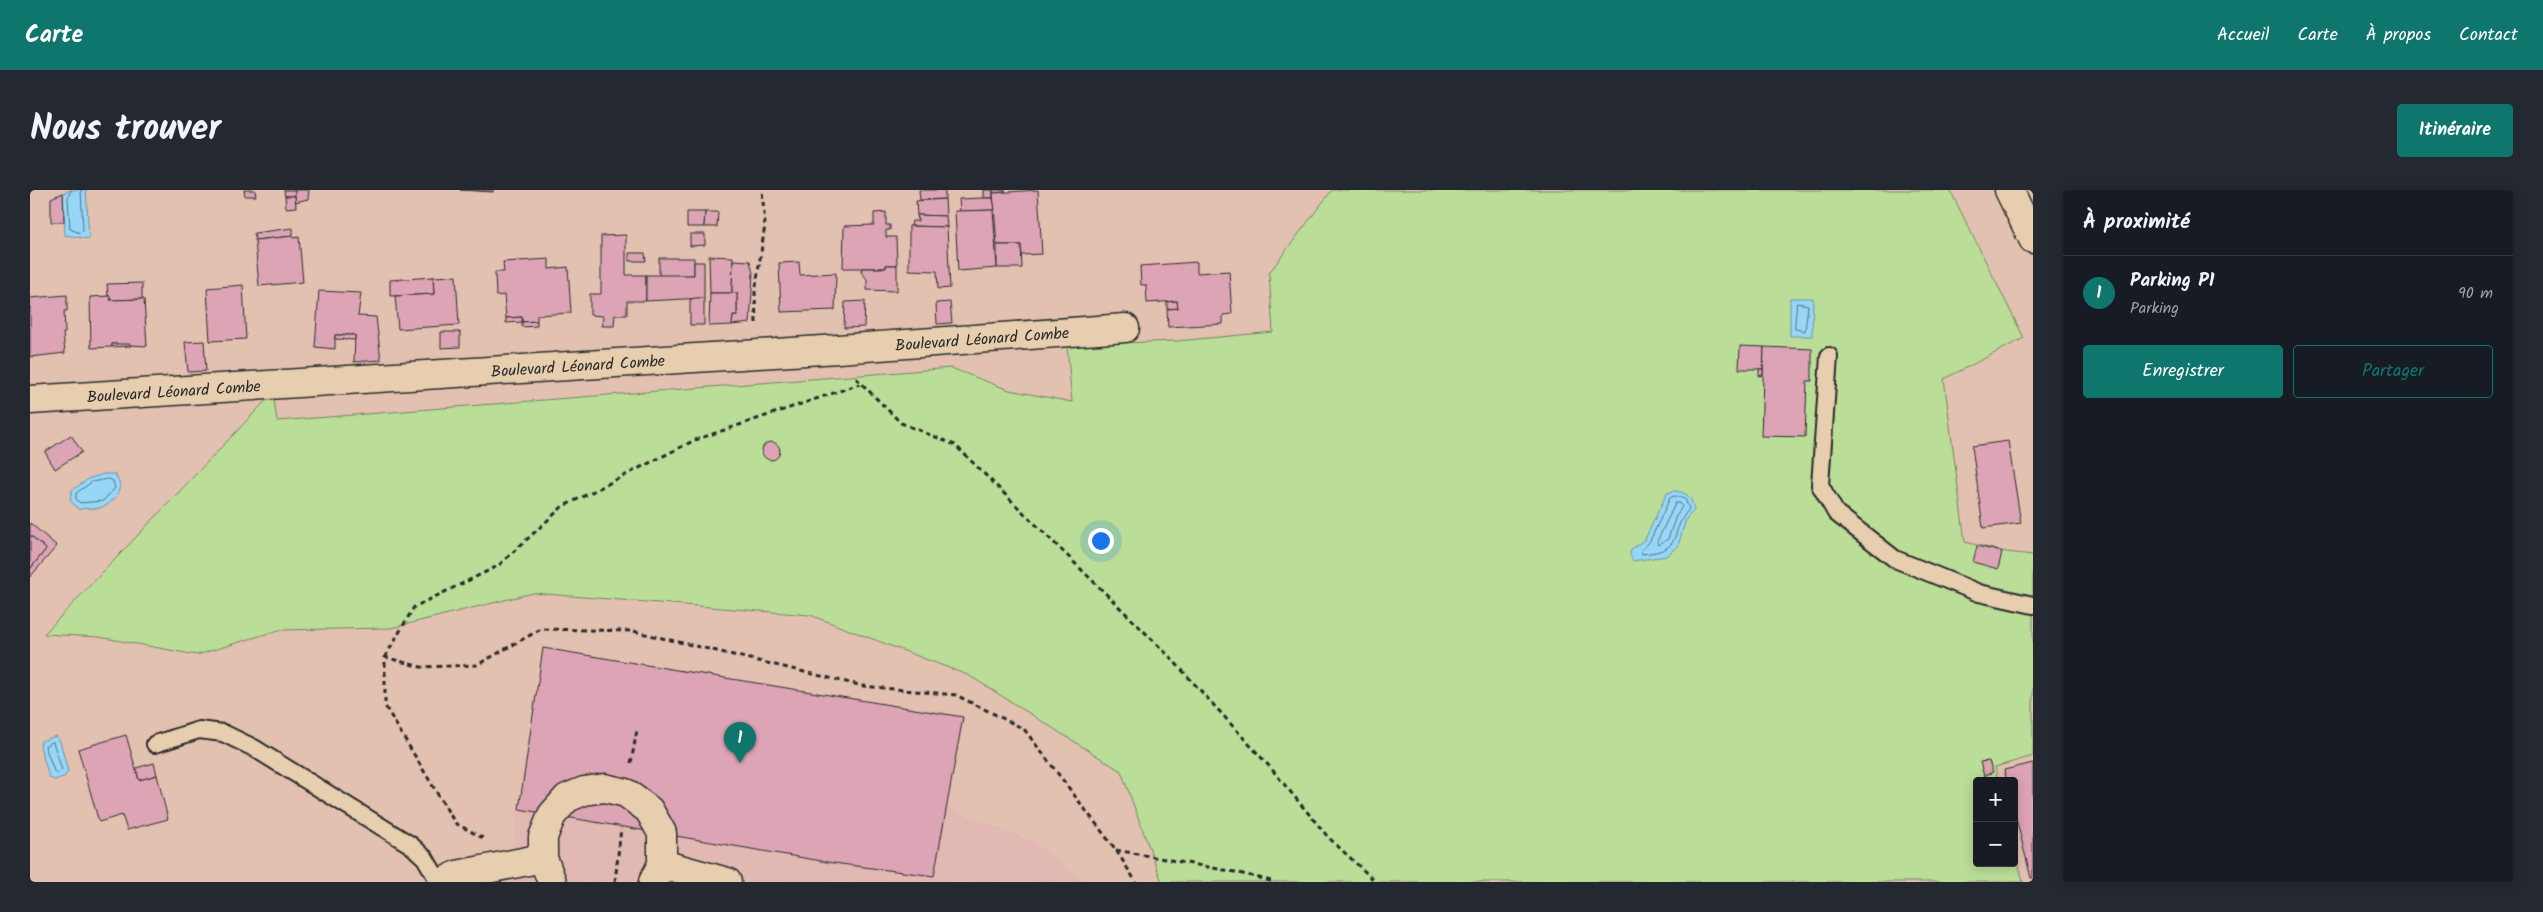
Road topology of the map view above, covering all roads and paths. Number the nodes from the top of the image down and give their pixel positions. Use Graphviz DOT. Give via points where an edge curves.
graph roads {
  1 [pos="762,190"];
  2 [pos="2009,190"];
  3 [pos="2033,239"];
  4 [pos="1125,328"];
  5 [pos="838,350"];
  6 [pos="757,354"];
  7 [pos="1829,356"];
  8 [pos="860,384"];
  9 [pos="30,400"];
  10 [pos="2033,605"];
  11 [pos="385,657"];
  12 [pos="155,744"];
  13 [pos="621,826"];
  14 [pos="485,839"];
  15 [pos="1116,850"];
  16 [pos="547,870"];
  17 [pos="657,873"];
  18 [pos="447,880"];
  19 [pos="614,882"];
  20 [pos="727,882"];
  21 [pos="1136,882"];
  22 [pos="1275,882"];
  23 [pos="1376,882"];
  1 -- 6 [label="path" via="765,225 755,293"];
  2 -- 3 [label="street"];
  4 -- 5 [label="street, Boulevard Léonard Combe"];
  5 -- 6 [label="street, Boulevard Léonard Combe"];
  5 -- 8 [label="path"];
  6 -- 9 [label="street, Boulevard Léonard Combe"];
  7 -- 10 [label="lane" via="1820,485 1836,513 1894,559 1979,594"];
  8 -- 11 [label="path" via="695,440 562,507 498,566 414,607"];
  8 -- 23 [label="path" via="901,423 955,445 1171,658 1328,837"];
  11 -- 14 [label="path" via="385,706 455,823"];
  11 -- 15 [label="path" via="421,667 477,665 542,629 633,631 863,686 956,695 1024,729"];
  12 -- 18 [label="lane" via="199,730 223,733 254,748 412,845"];
  13 -- 19 [label="path"];
  15 -- 21 [label="path"];
  15 -- 22 [label="path"];
  16 -- 17 [label="street" via="543,837 552,815 567,798 605,788 626,793 649,810 662,833"];
  16 -- 18 [label="street" via="497,868"];
  17 -- 20 [label="street"];
}
